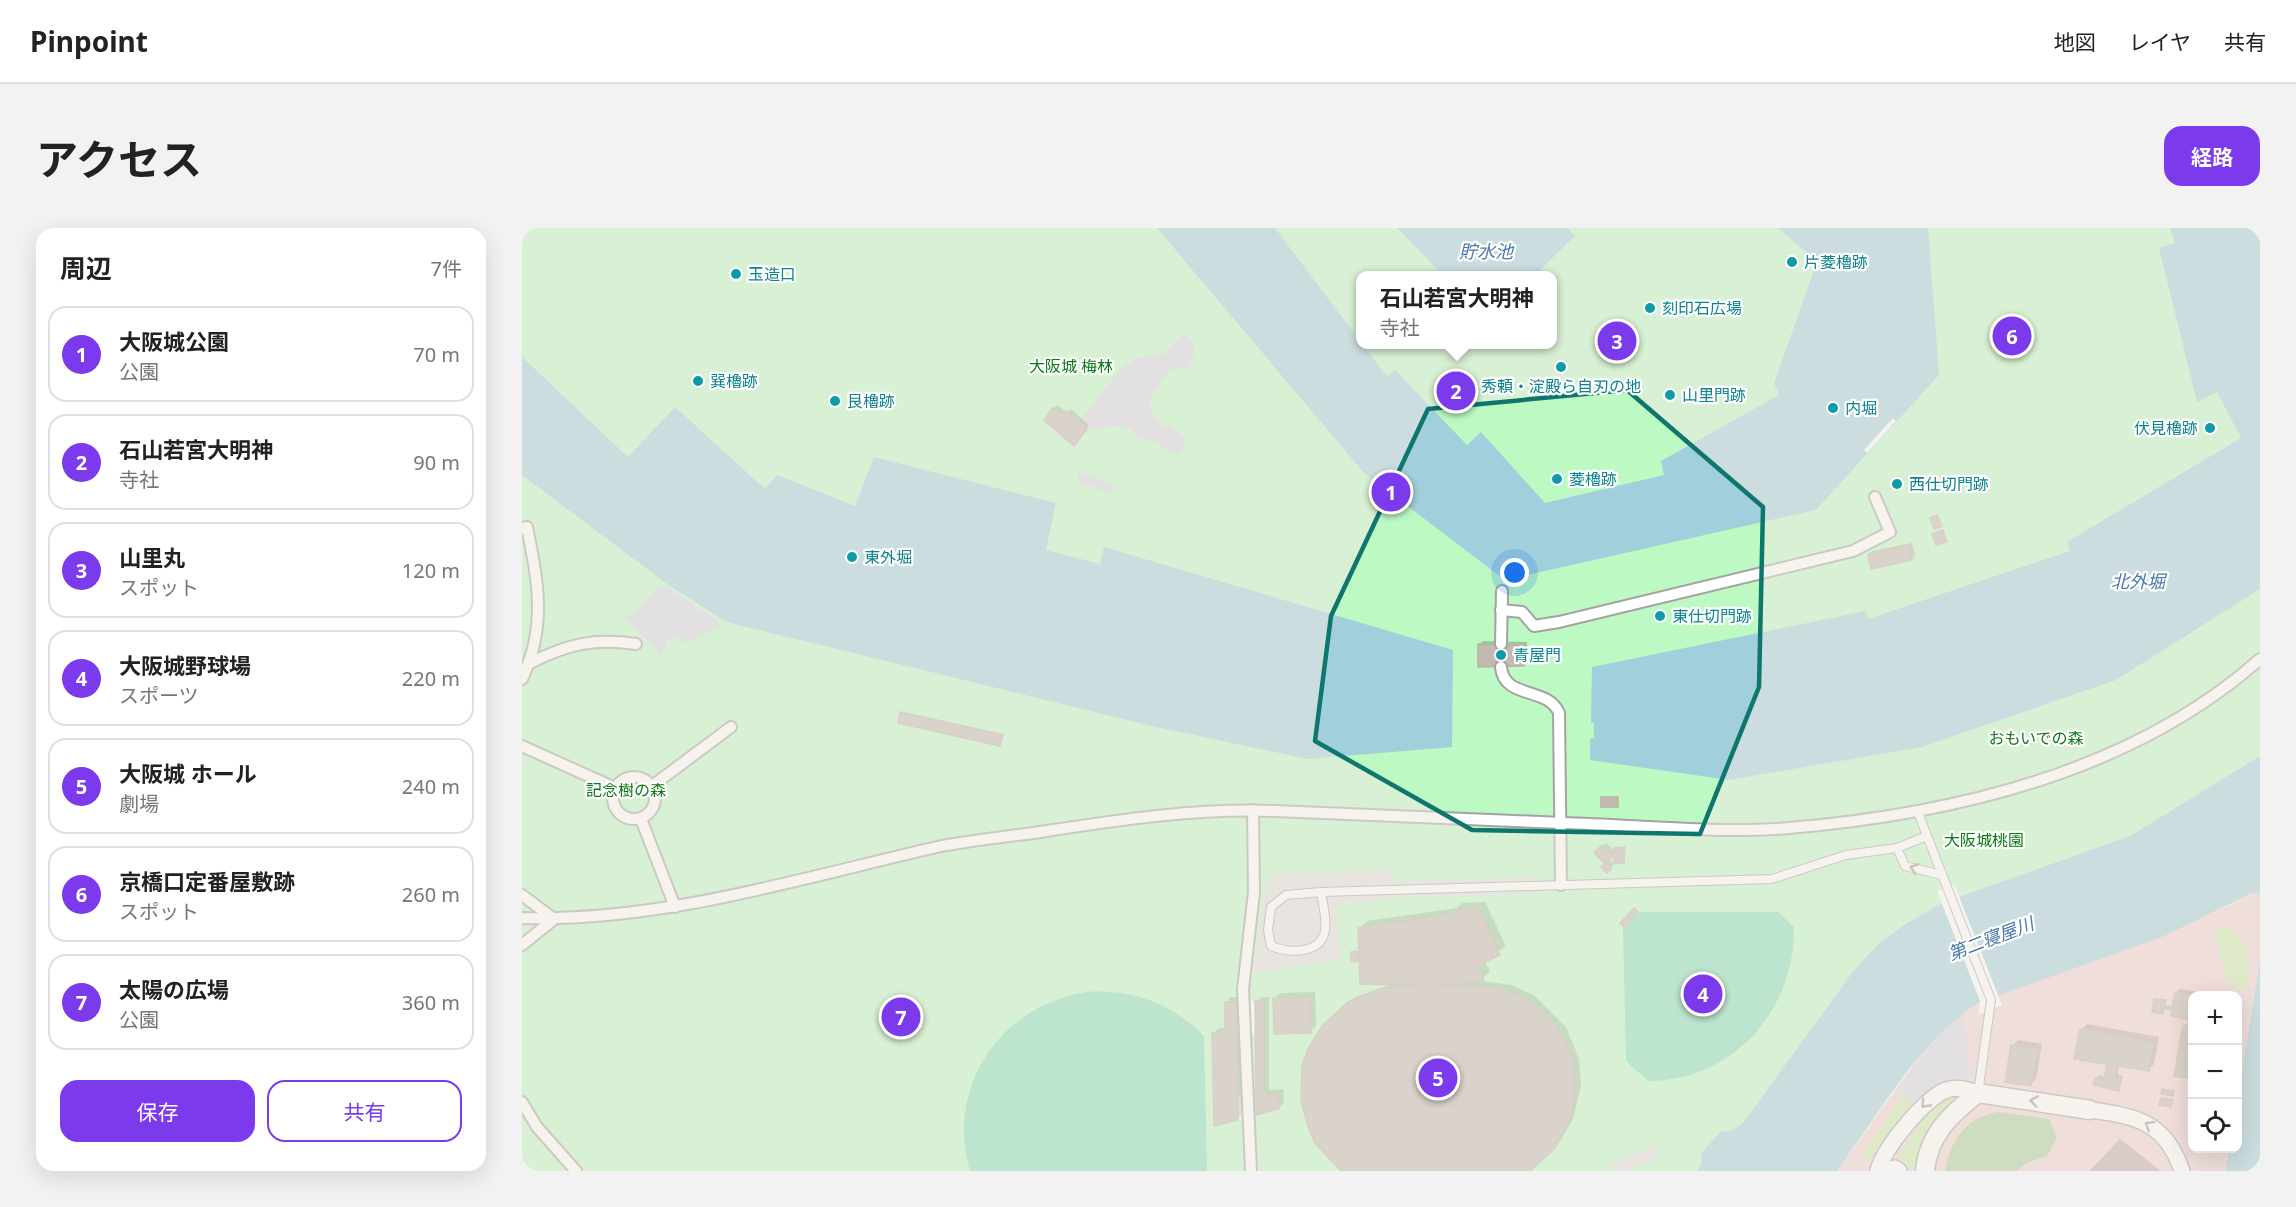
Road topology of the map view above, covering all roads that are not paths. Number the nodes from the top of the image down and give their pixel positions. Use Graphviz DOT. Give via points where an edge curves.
graph roads {
  1 [pos="1875,497"];
  2 [pos="522,528"];
  3 [pos="1502,591"];
  4 [pos="1501,610"];
  5 [pos="636,644"];
  6 [pos="1501,644"];
  7 [pos="2260,659"];
  8 [pos="530,663"];
  9 [pos="1501,667"];
  10 [pos="522,679"];
  11 [pos="731,727"];
  12 [pos="522,746"];
  13 [pos="652,786"];
  14 [pos="615,788"];
  15 [pos="1253,810"];
  16 [pos="1917,810"];
  17 [pos="641,819"];
  18 [pos="1562,823"];
  19 [pos="1927,836"];
  20 [pos="1897,848"];
  21 [pos="1942,875"];
  22 [pos="1561,885"];
  23 [pos="1321,892"];
  24 [pos="522,895"];
  25 [pos="675,907"];
  26 [pos="522,918"];
  27 [pos="554,919"];
  28 [pos="522,945"];
  29 [pos="1978,1093"];
  30 [pos="522,1102"];
  31 [pos="2090,1110"];
  32 [pos="576,1171"];
  33 [pos="1251,1171"];
  34 [pos="1878,1171"];
  35 [pos="1884,1171"];
  36 [pos="1899,1171"];
  37 [pos="1925,1171"];
  38 [pos="2182,1171"];
  1 -- 4 [label="street" via="1890,532 1853,551 1559,622 1534,626 1522,612"];
  2 -- 8 [label="street" via="527,526 539,597 537,640"];
  3 -- 4 [label="street"];
  4 -- 6 [label="street"];
  5 -- 8 [label="street" via="606,640 579,644"];
  7 -- 16 [label="street" via="2183,718 2133,745 2031,783"];
  8 -- 10 [label="street"];
  9 -- 18 [label="street" via="1511,686 1547,698 1559,713"];
  11 -- 13 [label="street"];
  12 -- 14 [label="street"];
  13 -- 14 [label="street" via="645,780 628,777"];
  13 -- 17 [label="street" via="654,805"];
  14 -- 17 [label="street" via="613,805 618,812 624,818"];
  15 -- 18 [label="street"];
  15 -- 25 [label="street" via="1121,819 941,846"];
  15 -- 33 [label="street" via="1254,892 1243,989"];
  16 -- 18 [label="street" via="1787,828"];
  16 -- 19 [label="lane"];
  17 -- 25 [label="street"];
  18 -- 22 [label="street"];
  19 -- 20 [label="lane"];
  19 -- 21 [label="lane"];
  21 -- 20 [label="lane, one-way" via="1905,866"];
  20 -- 22 [label="lane" via="1846,855 1772,879"];
  21 -- 29 [label="lane" via="1991,1000"];
  22 -- 23 [label="lane"];
  23 -- 23 [label="lane" via="1325,931 1320,942 1308,949 1286,952 1271,946 1268,930 1272,907 1286,895"];
  24 -- 27 [label="street"];
  25 -- 27 [label="street"];
  26 -- 27 [label="street"];
  27 -- 28 [label="street"];
  31 -- 29 [label="street, one-way"];
  29 -- 34 [label="street, one-way" via="1948,1089 1932,1097 1883,1158"];
  29 -- 37 [label="street" via="1940,1128 1928,1152"];
  30 -- 32 [label="street" via="542,1133"];
  38 -- 31 [label="street, one-way" via="2168,1142 2149,1124"];
  35 -- 36 [label="street"];
}
